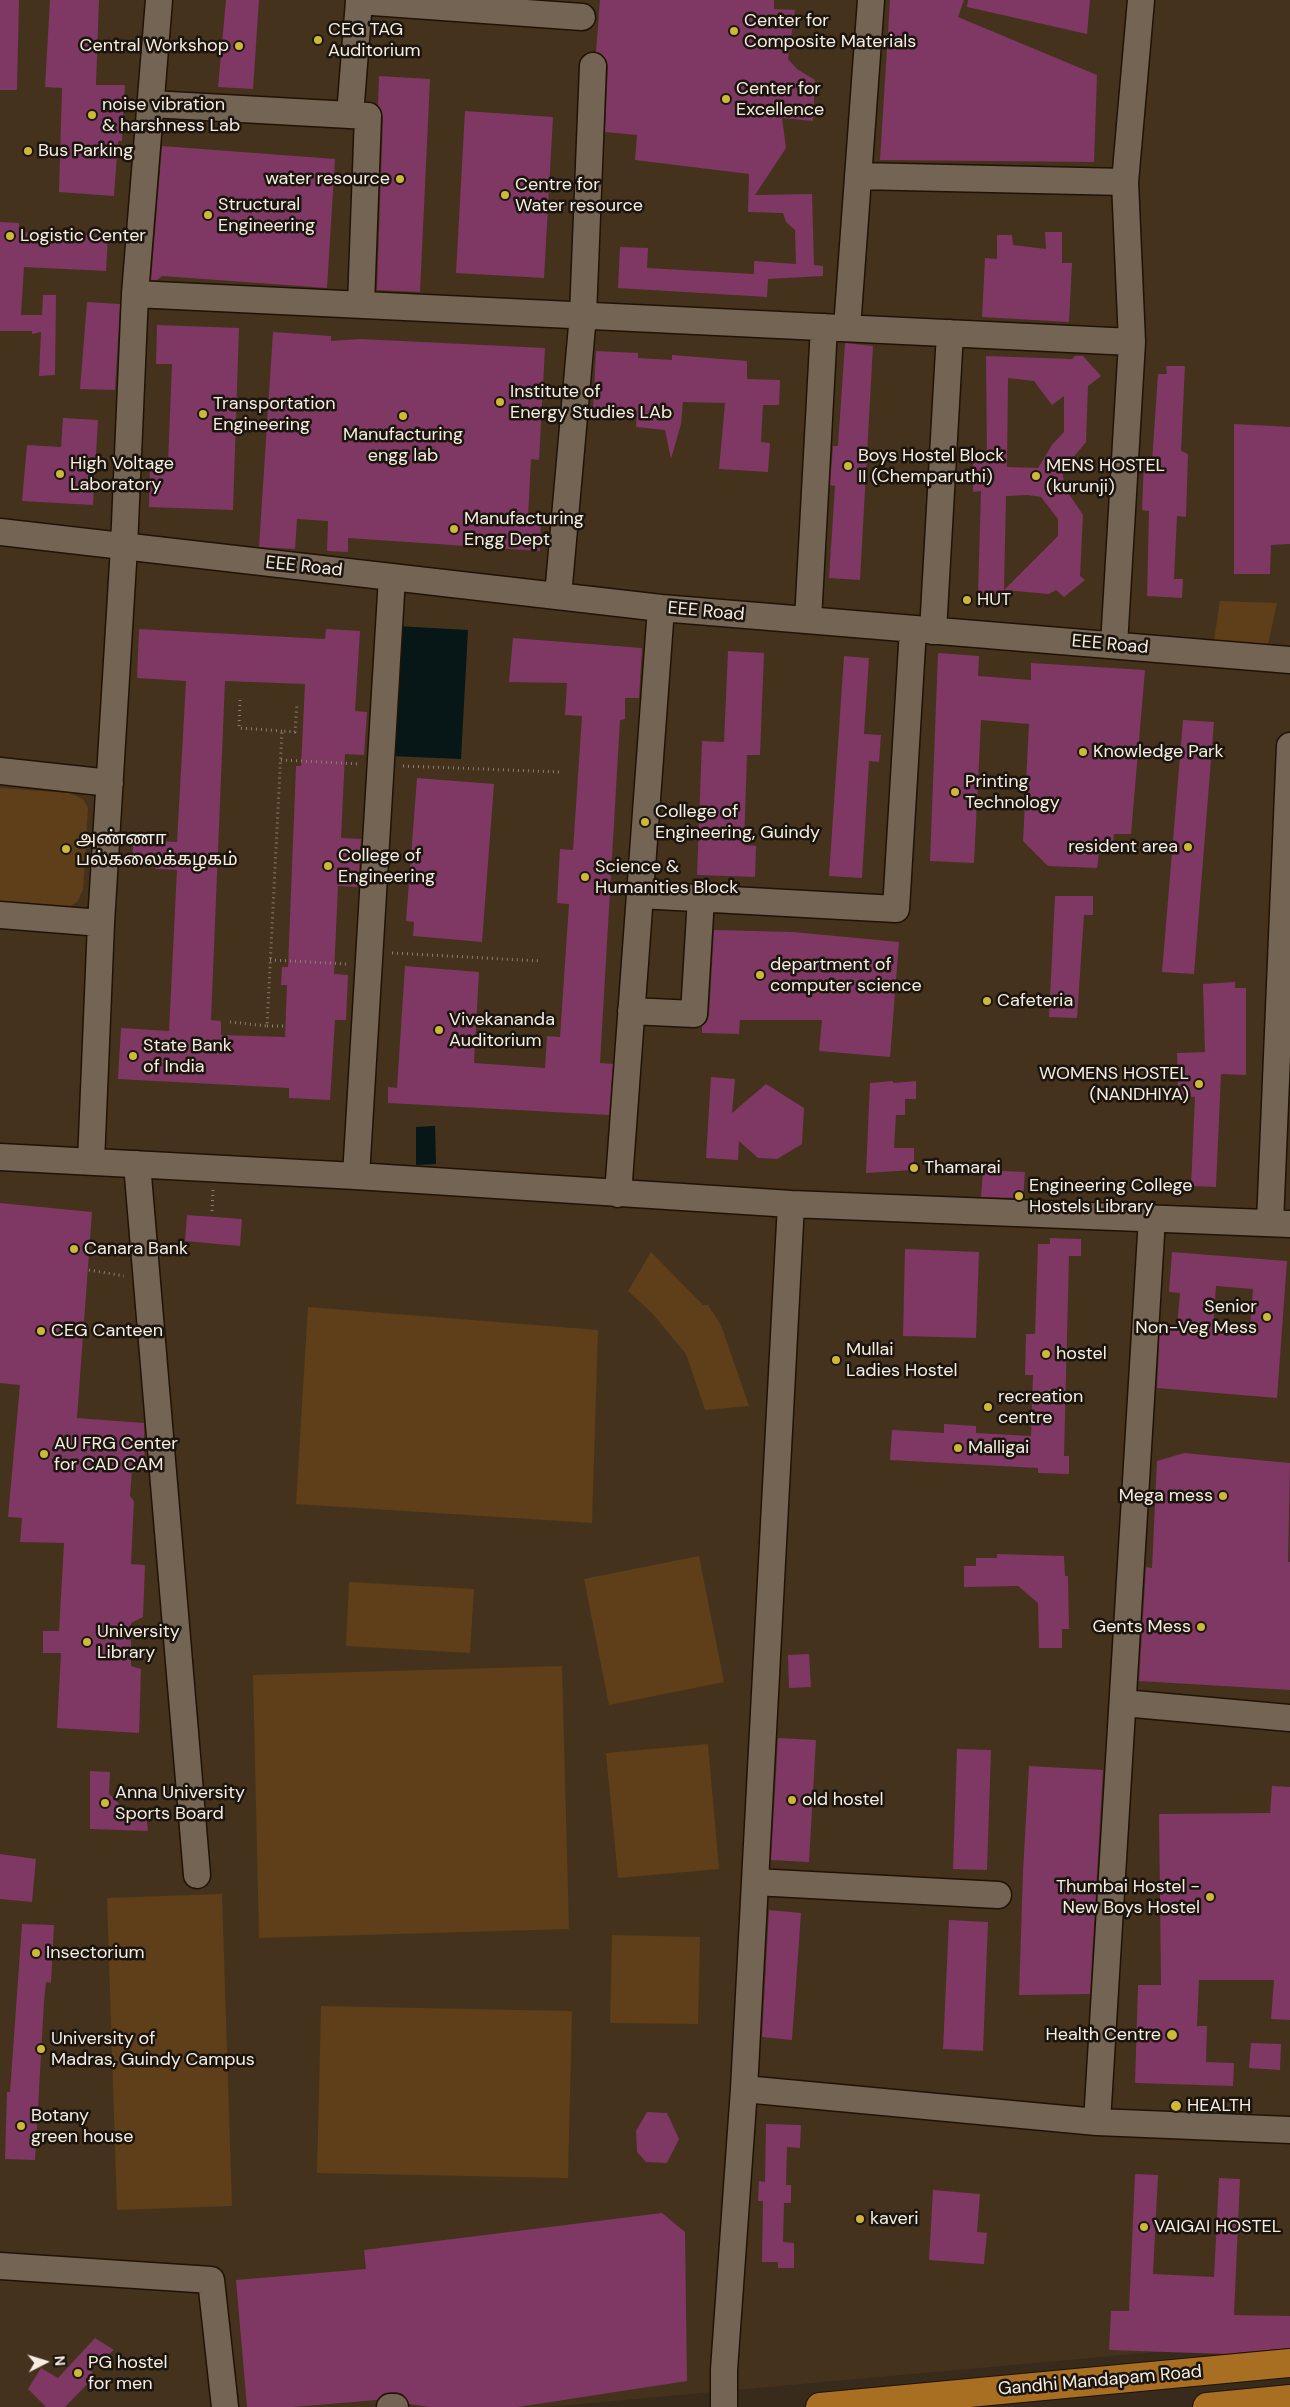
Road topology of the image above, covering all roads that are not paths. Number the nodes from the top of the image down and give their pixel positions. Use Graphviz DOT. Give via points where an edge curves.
graph roads {
  1 [pos="159,0"];
  2 [pos="871,0"];
  3 [pos="1141,0"];
  4 [pos="582,17"];
  5 [pos="593,66"];
  6 [pos="151,104"];
  7 [pos="350,116"];
  8 [pos="858,176"];
  9 [pos="1125,182"];
  10 [pos="135,294"];
  11 [pos="361,304"];
  12 [pos="583,315"];
  13 [pos="835,327"];
  14 [pos="950,333"];
  15 [pos="1132,342"];
  16 [pos="0,532"];
  17 [pos="124,547"];
  18 [pos="392,576"];
  19 [pos="558,596"];
  20 [pos="661,608"];
  21 [pos="808,620"];
  22 [pos="923,630"];
  23 [pos="1114,645"];
  24 [pos="1290,660"];
  25 [pos="1290,746"];
  26 [pos="0,771"];
  27 [pos="110,783"];
  28 [pos="640,895"];
  29 [pos="701,898"];
  30 [pos="0,915"];
  31 [pos="101,923"];
  32 [pos="631,1011"];
  33 [pos="0,1157"];
  34 [pos="91,1162"];
  35 [pos="137,1164"];
  36 [pos="356,1176"];
  37 [pos="618,1194"];
  38 [pos="791,1204"];
  39 [pos="1152,1218"];
  40 [pos="1280,1224"];
  41 [pos="1123,1703"];
  42 [pos="1290,1718"];
  43 [pos="198,1875"];
  44 [pos="755,1882"];
  45 [pos="998,1895"];
  46 [pos="744,2089"];
  47 [pos="1097,2122"];
  48 [pos="1290,2130"];
  49 [pos="0,2266"];
  50 [pos="1290,2363"];
  51 [pos="1290,2399"];
  52 [pos="225,2407"];
  53 [pos="390,2407"];
  54 [pos="395,2407"];
  55 [pos="724,2407"];
  56 [pos="820,2407"];
  57 [pos="1206,2407"];
  1 -- 6 [label="lane"];
  2 -- 8 [label="lane"];
  3 -- 9 [label="lane"];
  4 -- 7 [label="lane" via="358,1"];
  5 -- 12 [label="lane"];
  6 -- 7 [label="lane"];
  6 -- 10 [label="lane"];
  7 -- 11 [label="lane" via="368,116"];
  8 -- 9 [label="lane"];
  8 -- 13 [label="lane"];
  9 -- 15 [label="lane"];
  10 -- 11 [label="lane"];
  10 -- 17 [label="lane"];
  11 -- 12 [label="lane"];
  12 -- 13 [label="lane"];
  12 -- 19 [label="lane"];
  13 -- 14 [label="lane"];
  13 -- 21 [label="lane"];
  14 -- 15 [label="lane"];
  14 -- 22 [label="lane"];
  15 -- 23 [label="lane"];
  16 -- 17 [label="lane, EEE Road"];
  17 -- 18 [label="lane, EEE Road"];
  17 -- 27 [label="lane"];
  18 -- 19 [label="lane, EEE Road"];
  18 -- 36 [label="lane"];
  19 -- 20 [label="lane, EEE Road"];
  20 -- 21 [label="lane, EEE Road"];
  20 -- 28 [label="lane"];
  21 -- 22 [label="lane, EEE Road"];
  22 -- 23 [label="lane, EEE Road"];
  22 -- 29 [label="lane" via="896,909"];
  23 -- 24 [label="lane, EEE Road"];
  25 -- 40 [label="lane"];
  26 -- 27 [label="lane"];
  27 -- 31 [label="lane"];
  28 -- 29 [label="lane"];
  28 -- 32 [label="lane"];
  29 -- 32 [label="lane" via="694,1014"];
  30 -- 31 [label="lane"];
  31 -- 34 [label="lane"];
  32 -- 37 [label="lane"];
  33 -- 34 [label="lane"];
  34 -- 35 [label="lane"];
  35 -- 36 [label="lane"];
  35 -- 43 [label="lane"];
  36 -- 37 [label="lane"];
  37 -- 38 [label="lane"];
  38 -- 39 [label="lane"];
  38 -- 44 [label="lane"];
  39 -- 40 [label="lane"];
  39 -- 41 [label="lane"];
  41 -- 42 [label="lane"];
  41 -- 47 [label="lane"];
  44 -- 45 [label="lane"];
  44 -- 46 [label="lane"];
  46 -- 47 [label="lane"];
  46 -- 55 [label="lane"];
  47 -- 48 [label="lane"];
  49 -- 52 [label="lane" via="211,2280"];
  50 -- 56 [label="main road, Gandhi Mandapam Road"];
  51 -- 57 [label="main road, Gandhi Mandapam Road"];
  53 -- 54 [label="lane"];
}
